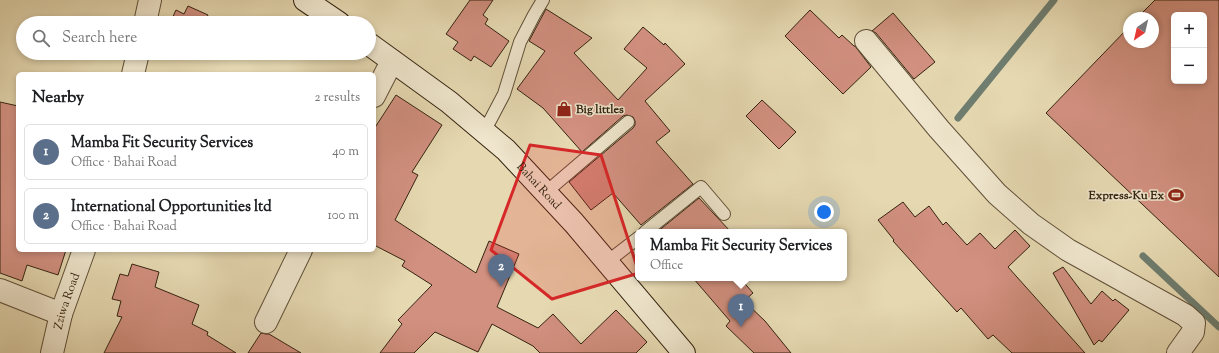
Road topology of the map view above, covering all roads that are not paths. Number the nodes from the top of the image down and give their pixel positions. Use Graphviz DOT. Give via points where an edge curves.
graph roads {
  1 [pos="150,0"];
  2 [pos="543,0"];
  3 [pos="311,1"];
  4 [pos="147,16"];
  5 [pos="330,16"];
  6 [pos="866,41"];
  7 [pos="376,49"];
  8 [pos="136,60"];
  9 [pos="392,61"];
  10 [pos="133,72"];
  11 [pos="376,92"];
  12 [pos="628,122"];
  13 [pos="484,132"];
  14 [pos="545,193"];
  15 [pos="724,214"];
  16 [pos="649,229"];
  17 [pos="635,240"];
  18 [pos="83,252"];
  19 [pos="300,252"];
  20 [pos="607,262"];
  21 [pos="0,290"];
  22 [pos="61,314"];
  23 [pos="266,322"];
  24 [pos="52,353"];
  25 [pos="684,353"];
  26 [pos="1178,353"];
  1 -- 4 [label="street"];
  2 -- 13 [label="lane" via="520,42 504,94"];
  3 -- 5 [label="street"];
  6 -- 26 [label="street" via="997,194 1030,224 1068,250 1186,315 1194,323 1193,332"];
  7 -- 9 [label="street, Bahai Road"];
  8 -- 10 [label="street"];
  9 -- 11 [label="street"];
  9 -- 13 [label="street, Bahai Road" via="449,102"];
  12 -- 14 [label="lane"];
  13 -- 14 [label="street, Bahai Road" via="506,150"];
  14 -- 20 [label="street, Bahai Road"];
  15 -- 16 [label="lane" via="701,187"];
  17 -- 20 [label="lane"];
  18 -- 22 [label="street, Zziwa Road"];
  19 -- 23 [label="street"];
  20 -- 25 [label="street, Bahai Road"];
  21 -- 22 [label="street"];
  22 -- 24 [label="street, Zziwa Road"];
}
